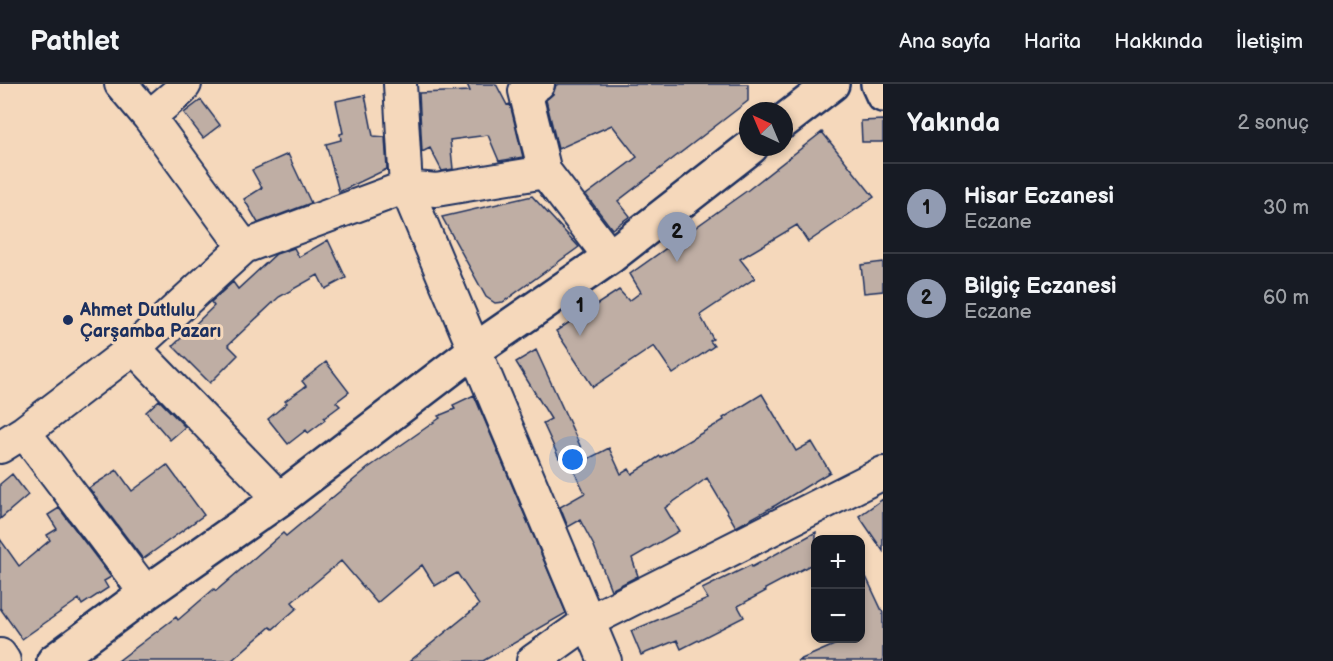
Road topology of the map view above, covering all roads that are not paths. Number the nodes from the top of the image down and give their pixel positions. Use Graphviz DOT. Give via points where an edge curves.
graph roads {
  1 [pos="121,84"];
  2 [pos="185,84"];
  3 [pos="400,84"];
  4 [pos="538,84"];
  5 [pos="832,84"];
  6 [pos="878,84"];
  7 [pos="883,95"];
  8 [pos="793,115"];
  9 [pos="149,117"];
  10 [pos="739,156"];
  11 [pos="545,172"];
  12 [pos="406,187"];
  13 [pos="244,247"];
  14 [pos="610,257"];
  15 [pos="134,348"];
  16 [pos="475,350"];
  17 [pos="12,439"];
  18 [pos="883,472"];
  19 [pos="280,499"];
  20 [pos="146,593"];
  21 [pos="589,621"];
  22 [pos="0,655"];
  23 [pos="70,656"];
  24 [pos="4,661"];
  25 [pos="533,661"];
  26 [pos="605,661"];
  1 -- 9 [label="street"];
  2 -- 9 [label="street"];
  3 -- 12 [label="street"];
  4 -- 11 [label="street" via="525,91"];
  5 -- 8 [label="street"];
  6 -- 7 [label="street"];
  9 -- 13 [label="street"];
  10 -- 14 [label="street"];
  11 -- 12 [label="street" via="436,190"];
  11 -- 14 [label="street"];
  12 -- 13 [label="street"];
  12 -- 16 [label="street"];
  13 -- 15 [label="street"];
  14 -- 16 [label="street"];
  15 -- 17 [label="street"];
  15 -- 19 [label="street"];
  16 -- 19 [label="street"];
  16 -- 21 [label="street"];
  17 -- 20 [label="street"];
  18 -- 21 [label="street"];
  19 -- 20 [label="street"];
  20 -- 23 [label="street"];
  21 -- 25 [label="street"];
  21 -- 26 [label="street"];
  22 -- 24 [label="street"];
}
